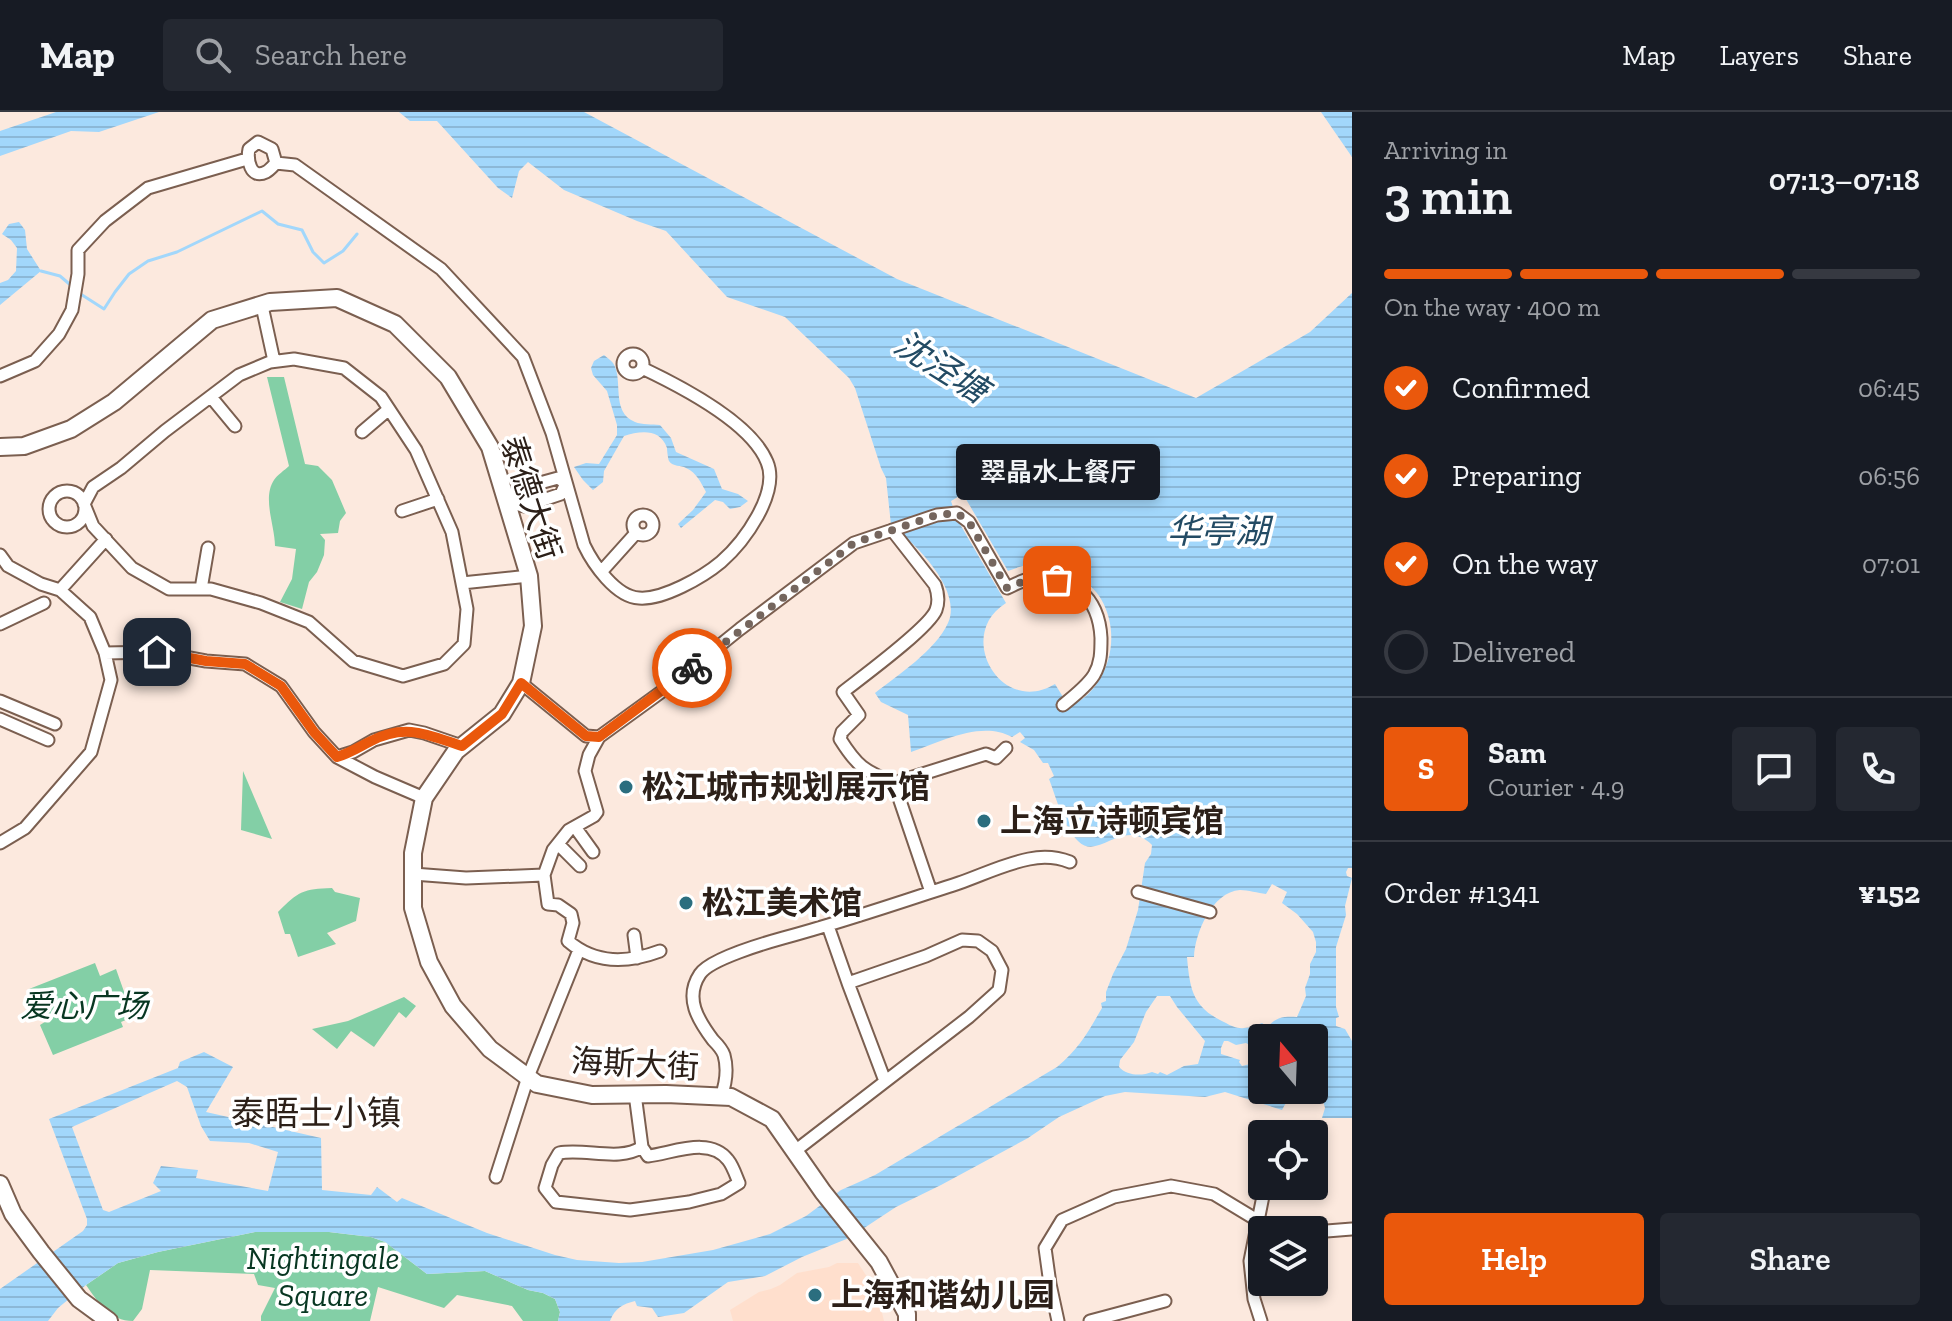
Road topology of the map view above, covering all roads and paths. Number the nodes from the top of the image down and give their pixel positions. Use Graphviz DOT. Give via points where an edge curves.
graph roads {
  1 [pos="247,159"];
  2 [pos="276,163"];
  3 [pos="262,306"];
  4 [pos="274,361"];
  5 [pos="642,368"];
  6 [pos="0,376"];
  7 [pos="211,397"];
  8 [pos="389,409"];
  9 [pos="235,426"];
  10 [pos="362,432"];
  11 [pos="0,447"];
  12 [pos="566,483"];
  13 [pos="438,499"];
  14 [pos="507,503"];
  15 [pos="402,511"];
  16 [pos="892,530"];
  17 [pos="636,533"];
  18 [pos="106,539"];
  19 [pos="208,548"];
  20 [pos="0,555"];
  21 [pos="601,572"];
  22 [pos="529,576"];
  23 [pos="462,583"];
  24 [pos="201,589"];
  25 [pos="60,590"];
  26 [pos="44,603"];
  27 [pos="0,624"];
  28 [pos="105,653"];
  29 [pos="521,683"];
  30 [pos="0,701"];
  31 [pos="1063,705"];
  32 [pos="0,719"];
  33 [pos="55,724"];
  34 [pos="599,737"];
  35 [pos="48,740"];
  36 [pos="462,746"];
  37 [pos="1006,748"];
  38 [pos="337,757"];
  39 [pos="894,783"];
  40 [pos="424,798"];
  41 [pos="575,827"];
  42 [pos="0,843"];
  43 [pos="558,844"];
  44 [pos="593,852"];
  45 [pos="1070,862"];
  46 [pos="580,866"];
  47 [pos="413,874"];
  48 [pos="544,875"];
  49 [pos="931,892"];
  50 [pos="1138,892"];
  51 [pos="1210,912"];
  52 [pos="828,926"];
  53 [pos="634,935"];
  54 [pos="579,950"];
  55 [pos="660,951"];
  56 [pos="637,958"];
  57 [pos="848,983"];
  58 [pos="528,1077"];
  59 [pos="885,1081"];
  60 [pos="635,1094"];
  61 [pos="721,1097"];
  62 [pos="642,1147"];
  63 [pos="795,1151"];
  64 [pos="496,1177"];
  65 [pos="0,1184"];
  66 [pos="1250,1216"];
  67 [pos="1352,1229"];
  68 [pos="1328,1231"];
  69 [pos="1254,1296"];
  70 [pos="1165,1301"];
  71 [pos="109,1321"];
  72 [pos="907,1321"];
  73 [pos="1058,1321"];
  74 [pos="1090,1321"];
  75 [pos="1261,1321"];
  1 -- 2 [label="street" via="258,173"];
  1 -- 2 [label="street" via="258,142 272,149"];
  1 -- 6 [label="street" via="148,188 105,221 78,250 72,310 59,334 35,361"];
  2 -- 12 [label="street" via="295,165 441,269 523,357"];
  3 -- 4 [label="street"];
  3 -- 11 [label="street, 泰德大街" via="212,320 114,402 71,429 24,446"];
  3 -- 14 [label="street, 泰德大街" via="337,298 395,324 448,377 490,447"];
  4 -- 7 [label="street" via="239,375"];
  4 -- 8 [label="street" via="344,368"];
  5 -- 21 [label="street" via="683,388 742,429 768,463 769,492 740,542 687,584 637,599"];
  7 -- 9 [label="street"];
  7 -- 18 [label="street" via="93,487 84,504 93,526"];
  8 -- 10 [label="street"];
  8 -- 13 [label="street" via="416,450"];
  12 -- 14 [label="street" via="561,494 525,506"];
  12 -- 14 [label="street" via="558,478 518,489"];
  12 -- 21 [label="street" via="584,545"];
  13 -- 15 [label="street"];
  13 -- 23 [label="street" via="452,532"];
  14 -- 22 [label="street, 泰德大街"];
  16 -- 31 [label="street" via="957,513 969,522 1007,588 1029,579 1057,580 1091,600 1101,658 1093,676"];
  16 -- 34 [label="street" via="854,543"];
  16 -- 39 [label="street" via="935,585 936,611 843,692 859,715 840,739 862,768"];
  17 -- 21 [label="street"];
  18 -- 24 [label="street" via="132,568 169,589"];
  18 -- 25 [label="street"];
  19 -- 24 [label="street"];
  20 -- 25 [label="street" via="8,566"];
  22 -- 23 [label="street"];
  22 -- 29 [label="street, 泰德大街" via="533,626"];
  23 -- 24 [label="street" via="467,609 464,644 444,664 403,676 353,661 309,622 261,603"];
  25 -- 28 [label="street" via="90,617"];
  26 -- 27 [label="street"];
  28 -- 38 [label="street" via="157,652 245,664 281,686"];
  28 -- 42 [label="street" via="111,680 91,752 25,828"];
  29 -- 34 [label="street" via="586,736"];
  29 -- 36 [label="street, 海斯大街" via="502,714"];
  30 -- 33 [label="street"];
  32 -- 35 [label="street"];
  34 -- 41 [label="street" via="585,771 597,812"];
  36 -- 38 [label="street" via="409,730"];
  36 -- 40 [label="street, 海斯大街"];
  37 -- 39 [label="street" via="996,758 986,754"];
  38 -- 40 [label="street"];
  39 -- 49 [label="street"];
  40 -- 47 [label="street, 海斯大街"];
  41 -- 43 [label="street"];
  41 -- 44 [label="street"];
  43 -- 46 [label="street"];
  43 -- 48 [label="street"];
  45 -- 49 [label="street" via="1033,858"];
  47 -- 48 [label="street"];
  47 -- 58 [label="street, 海斯大街" via="413,908 429,962 453,1006 490,1049"];
  48 -- 54 [label="street" via="548,904 575,913 568,941"];
  49 -- 52 [label="street"];
  50 -- 51 [label="street"];
  52 -- 57 [label="street"];
  52 -- 61 [label="street" via="764,943 702,971 692,1004 699,1023 723,1052"];
  53 -- 56 [label="street"];
  54 -- 56 [label="street" via="613,961"];
  54 -- 58 [label="street"];
  55 -- 56 [label="street"];
  57 -- 59 [label="street"];
  57 -- 59 [label="street" via="962,940 978,941 992,951 1002,970 999,990"];
  58 -- 60 [label="street, 海斯大街" via="537,1084 592,1095"];
  58 -- 64 [label="street"];
  59 -- 63 [label="street"];
  60 -- 61 [label="street, 海斯大街"];
  60 -- 62 [label="street"];
  61 -- 63 [label="street, 海斯大街" via="772,1119"];
  62 -- 62 [label="street" via="648,1156 710,1148 728,1158 739,1183 689,1202 630,1210 556,1202 545,1188 559,1153 628,1154"];
  63 -- 72 [label="street, 海斯大街" via="885,1274"];
  65 -- 71 [label="street" via="13,1214 41,1252 79,1299"];
  66 -- 73 [label="street" via="1214,1194 1171,1186 1114,1197 1062,1220 1045,1248"];
  67 -- 68 [label="street"];
  69 -- 75 [label="street"];
  70 -- 74 [label="street"];
}
